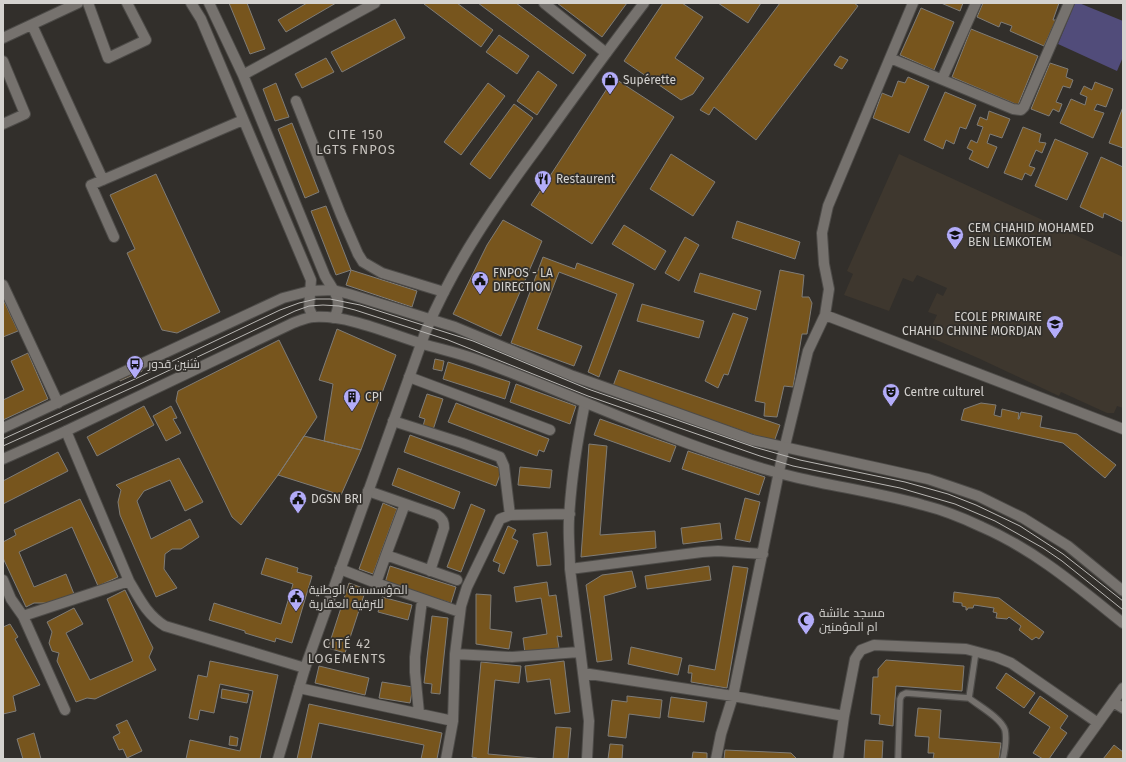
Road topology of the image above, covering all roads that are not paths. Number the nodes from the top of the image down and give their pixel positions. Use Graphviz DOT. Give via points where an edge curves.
graph roads {
  1 [pos="78,3"];
  2 [pos="88,3"];
  3 [pos="127,3"];
  4 [pos="191,3"];
  5 [pos="209,3"];
  6 [pos="374,3"];
  7 [pos="544,3"];
  8 [pos="644,3"];
  9 [pos="913,3"];
  10 [pos="976,3"];
  11 [pos="1069,3"];
  12 [pos="32,25"];
  13 [pos="3,38"];
  14 [pos="606,53"];
  15 [pos="890,58"];
  16 [pos="3,61"];
  17 [pos="243,75"];
  18 [pos="942,79"];
  19 [pos="296,101"];
  20 [pos="244,120"];
  21 [pos="3,124"];
  22 [pos="103,180"];
  23 [pos="114,237"];
  24 [pos="3,285"];
  25 [pos="333,290"];
  26 [pos="310,291"];
  27 [pos="444,292"];
  28 [pos="825,315"];
  29 [pos="313,317"];
  30 [pos="334,318"];
  31 [pos="431,319"];
  32 [pos="422,344"];
  33 [pos="409,377"];
  34 [pos="58,403"];
  35 [pos="585,403"];
  36 [pos="393,421"];
  37 [pos="3,428"];
  38 [pos="1123,429"];
  39 [pos="550,430"];
  40 [pos="66,431"];
  41 [pos="785,448"];
  42 [pos="3,459"];
  43 [pos="780,473"];
  44 [pos="368,491"];
  45 [pos="405,504"];
  46 [pos="570,514"];
  47 [pos="510,515"];
  48 [pos="763,554"];
  49 [pos="386,555"];
  50 [pos="340,568"];
  51 [pos="570,569"];
  52 [pos="430,571"];
  53 [pos="3,580"];
  54 [pos="457,580"];
  55 [pos="129,581"];
  56 [pos="376,583"];
  57 [pos="1123,590"];
  58 [pos="422,600"];
  59 [pos="7,601"];
  60 [pos="460,612"];
  61 [pos="24,616"];
  62 [pos="1123,623"];
  63 [pos="976,651"];
  64 [pos="579,652"];
  65 [pos="455,654"];
  66 [pos="305,668"];
  67 [pos="583,673"];
  68 [pos="299,688"];
  69 [pos="1123,688"];
  70 [pos="734,696"];
  71 [pos="969,698"];
  72 [pos="1113,702"];
  73 [pos="1123,708"];
  74 [pos="65,710"];
  75 [pos="419,713"];
  76 [pos="844,716"];
  77 [pos="453,720"];
  78 [pos="1098,723"];
  79 [pos="278,759"];
  80 [pos="446,759"];
  81 [pos="587,759"];
  82 [pos="716,759"];
  83 [pos="838,759"];
  84 [pos="898,759"];
  85 [pos="1003,759"];
  86 [pos="1072,759"];
  1 -- 12 [label="street"];
  2 -- 3 [label="street" via="108,58 146,40"];
  4 -- 20 [label="street"];
  5 -- 17 [label="street"];
  6 -- 17 [label="street"];
  7 -- 14 [label="street"];
  8 -- 14 [label="street"];
  9 -- 15 [label="street"];
  10 -- 18 [label="street"];
  11 -- 18 [label="street" via="1021,110"];
  12 -- 13 [label="street"];
  12 -- 22 [label="street"];
  14 -- 27 [label="street" via="500,199"];
  15 -- 18 [label="street"];
  15 -- 28 [label="street" via="824,219 822,247 828,289"];
  16 -- 21 [label="street" via="25,114"];
  17 -- 25 [label="street"];
  19 -- 27 [label="street" via="341,216 363,262 382,273"];
  20 -- 22 [label="street"];
  20 -- 26 [label="street" via="311,280"];
  22 -- 23 [label="street" via="91,185"];
  24 -- 34 [label="street"];
  25 -- 26 [label="street"];
  25 -- 30 [label="street" via="339,300"];
  25 -- 31 [label="street"];
  26 -- 29 [label="street" via="309,308"];
  26 -- 34 [label="street" via="283,298"];
  27 -- 31 [label="street"];
  28 -- 38 [label="street"];
  28 -- 41 [label="street" via="808,351"];
  29 -- 30 [label="street"];
  29 -- 40 [label="street" via="293,323"];
  30 -- 32 [label="street" via="345,319"];
  31 -- 32 [label="street"];
  31 -- 41 [label="street" via="573,376 752,440"];
  32 -- 33 [label="street"];
  32 -- 35 [label="street" via="472,358"];
  33 -- 36 [label="street"];
  33 -- 39 [label="street"];
  34 -- 37 [label="street"];
  35 -- 43 [label="street" via="681,440"];
  35 -- 46 [label="street" via="575,461"];
  36 -- 44 [label="street"];
  36 -- 47 [label="street" via="500,457 504,466"];
  40 -- 42 [label="street"];
  40 -- 55 [label="street"];
  41 -- 43 [label="street"];
  41 -- 57 [label="street" via="928,479 978,496 1023,518 1068,546"];
  43 -- 48 [label="street"];
  43 -- 62 [label="street" via="923,504 984,528 1010,540 1056,569"];
  44 -- 45 [label="street"];
  44 -- 50 [label="street"];
  45 -- 49 [label="street"];
  45 -- 52 [label="street" via="437,515 443,521 443,532"];
  46 -- 47 [label="street"];
  46 -- 51 [label="street"];
  47 -- 60 [label="street" via="500,519 467,587"];
  48 -- 51 [label="street" via="702,552"];
  48 -- 70 [label="street"];
  49 -- 52 [label="street"];
  49 -- 56 [label="street"];
  50 -- 56 [label="street"];
  50 -- 66 [label="street"];
  51 -- 64 [label="street"];
  52 -- 54 [label="street"];
  53 -- 59 [label="street"];
  55 -- 61 [label="street"];
  55 -- 66 [label="street" via="147,611 164,626"];
  56 -- 58 [label="street"];
  58 -- 60 [label="street"];
  58 -- 75 [label="street" via="415,656"];
  59 -- 61 [label="street"];
  60 -- 65 [label="street"];
  61 -- 74 [label="street"];
  63 -- 71 [label="lane"];
  63 -- 76 [label="street" via="943,647 874,645 861,650 855,659"];
  63 -- 78 [label="street" via="1011,662"];
  64 -- 65 [label="street" via="512,657"];
  64 -- 67 [label="street"];
  65 -- 77 [label="street"];
  66 -- 68 [label="street"];
  67 -- 70 [label="street"];
  67 -- 81 [label="street" via="589,721"];
  68 -- 75 [label="street"];
  68 -- 79 [label="street"];
  69 -- 72 [label="street"];
  70 -- 76 [label="street"];
  70 -- 82 [label="street" via="721,734"];
  71 -- 84 [label="lane" via="906,693 902,695"];
  71 -- 85 [label="lane" via="999,721 1006,738"];
  72 -- 73 [label="street"];
  72 -- 78 [label="street"];
  75 -- 77 [label="street"];
  76 -- 83 [label="street"];
  77 -- 80 [label="street"];
  78 -- 86 [label="street"];
}
